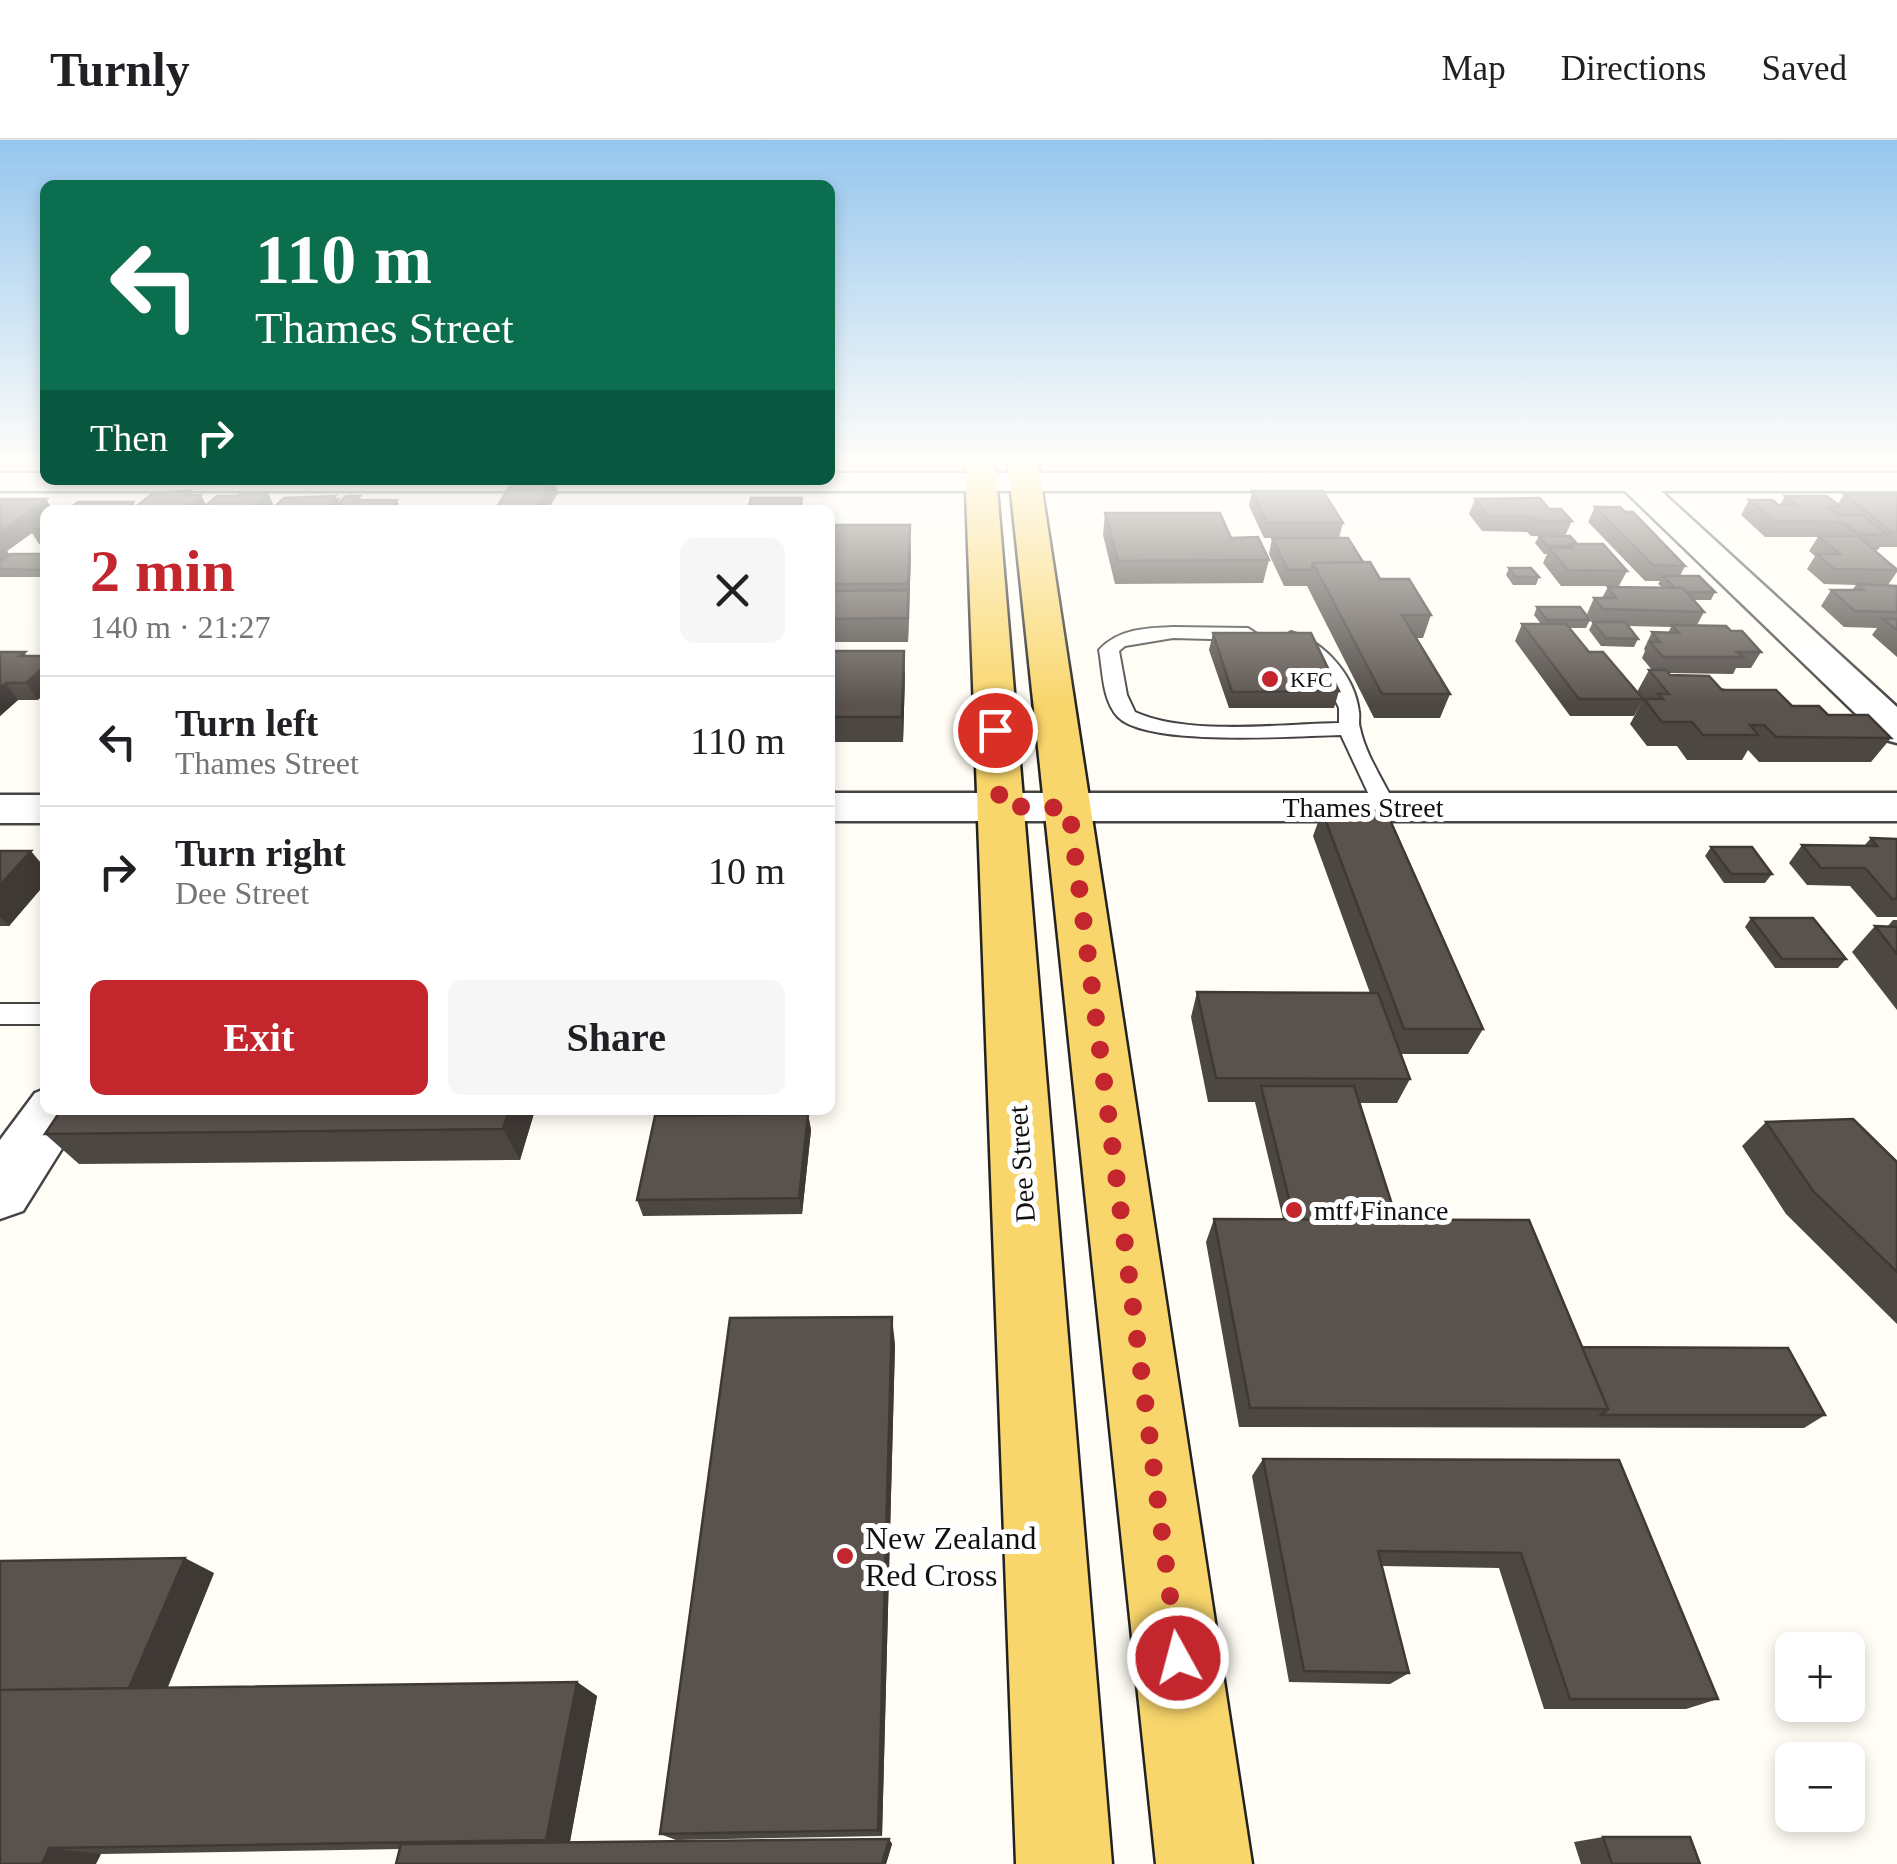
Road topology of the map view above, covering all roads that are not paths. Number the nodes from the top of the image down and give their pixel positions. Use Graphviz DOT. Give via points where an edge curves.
graph roads {
  1 [pos="992,544"];
  2 [pos="1027,544"];
  3 [pos="1700,544"];
  4 [pos="1348,729"];
  5 [pos="1897,730"];
  6 [pos="835,807"];
  7 [pos="1034,807"];
  8 [pos="1897,807"];
  9 [pos="1386,808"];
  10 [pos="0,809"];
  11 [pos="40,809"];
  12 [pos="0,1014"];
  13 [pos="40,1014"];
  14 [pos="53,1115"];
  15 [pos="0,1191"];
  16 [pos="1064,1864"];
  17 [pos="1204,1864"];
  1 -- 7 [label="main road, Dee Street"];
  2 -- 7 [label="main road, Dee Street"];
  3 -- 5 [label="street"];
  4 -- 4 [label="lane" via="1164,729 1133,720 1121,706 1109,650 1118,640 1142,634 1274,634 1320,653 1350,708"];
  4 -- 9 [label="lane"];
  6 -- 7 [label="street, Thames Street"];
  7 -- 9 [label="street, Thames Street"];
  7 -- 16 [label="main road, Dee Street"];
  7 -- 17 [label="main road, Dee Street"];
  8 -- 9 [label="street, Thames Street"];
  10 -- 11 [label="street"];
  12 -- 13 [label="lane"];
  14 -- 15 [label="street"];
}
